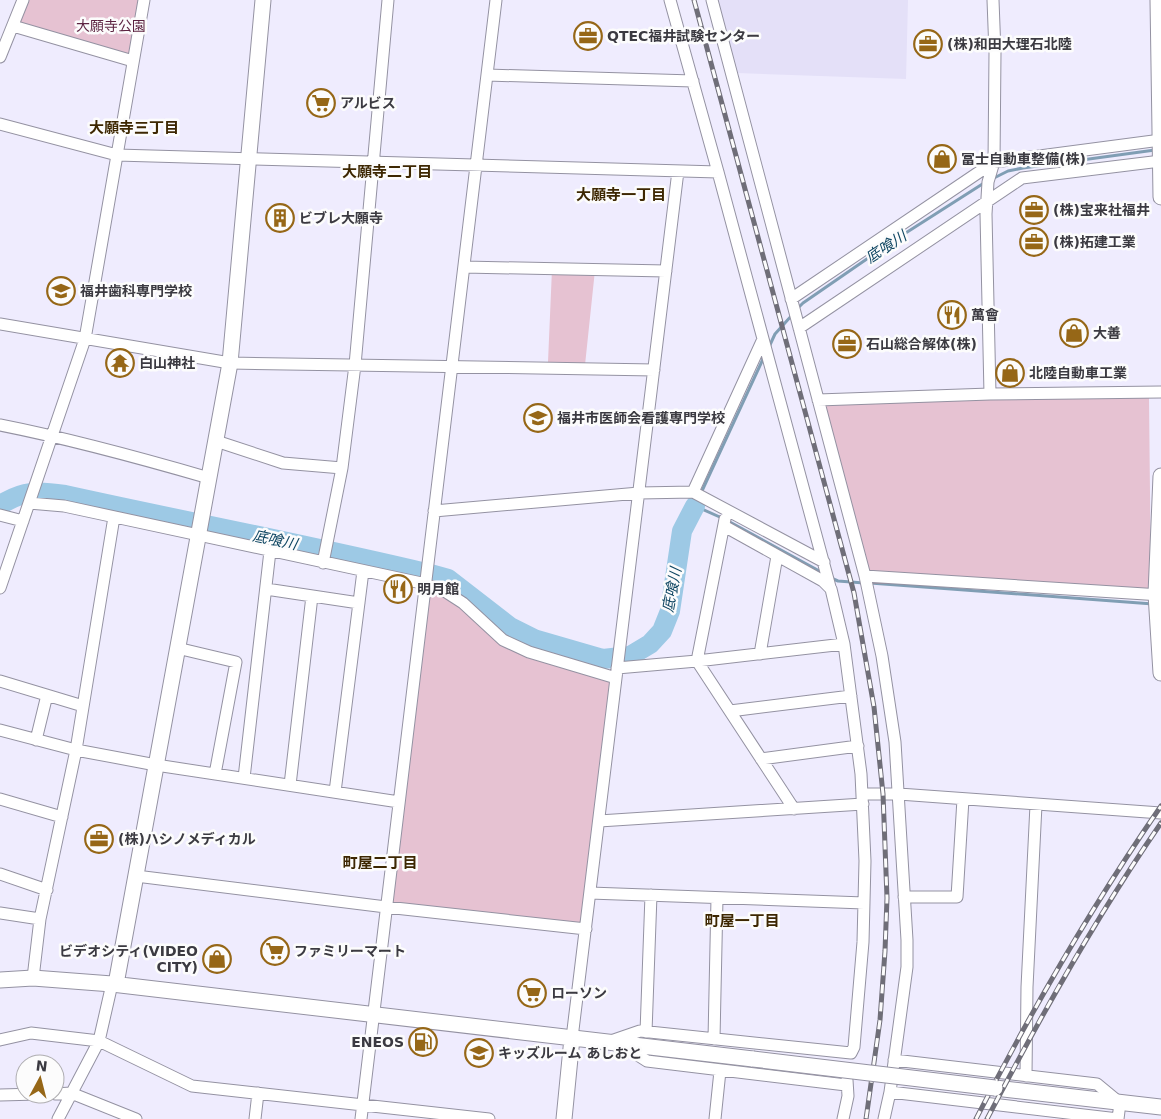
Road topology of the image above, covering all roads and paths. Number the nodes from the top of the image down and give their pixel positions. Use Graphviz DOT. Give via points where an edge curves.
graph roads {
  1 [pos="23,0"];
  2 [pos="144,0"];
  3 [pos="263,0"];
  4 [pos="388,0"];
  5 [pos="496,0"];
  6 [pos="670,0"];
  7 [pos="712,0"];
  8 [pos="993,0"];
  9 [pos="1158,0"];
  10 [pos="12,26"];
  11 [pos="0,58"];
  12 [pos="133,61"];
  13 [pos="487,75"];
  14 [pos="693,81"];
  15 [pos="0,124"];
  16 [pos="1160,140"];
  17 [pos="117,155"];
  18 [pos="248,159"];
  19 [pos="1161,161"];
  20 [pos="373,162"];
  21 [pos="994,162"];
  22 [pos="476,164"];
  23 [pos="678,171"];
  24 [pos="718,172"];
  25 [pos="1161,197"];
  26 [pos="987,200"];
  27 [pos="464,267"];
  28 [pos="666,271"];
  29 [pos="791,299"];
  30 [pos="0,324"];
  31 [pos="799,328"];
  32 [pos="85,338"];
  33 [pos="763,339"];
  34 [pos="230,363"];
  35 [pos="355,366"];
  36 [pos="452,367"];
  37 [pos="654,370"];
  38 [pos="1161,392"];
  39 [pos="990,394"];
  40 [pos="818,400"];
  41 [pos="0,425"];
  42 [pos="52,436"];
  43 [pos="216,441"];
  44 [pos="342,468"];
  45 [pos="1161,476"];
  46 [pos="209,478"];
  47 [pos="693,492"];
  48 [pos="639,493"];
  49 [pos="29,504"];
  50 [pos="727,510"];
  51 [pos="434,511"];
  52 [pos="0,515"];
  53 [pos="114,516"];
  54 [pos="23,521"];
  55 [pos="724,526"];
  56 [pos="198,536"];
  57 [pos="270,551"];
  58 [pos="777,556"];
  59 [pos="824,562"];
  60 [pos="323,563"];
  61 [pos="363,571"];
  62 [pos="865,576"];
  63 [pos="426,584"];
  64 [pos="0,588"];
  65 [pos="266,589"];
  66 [pos="831,589"];
  67 [pos="1158,595"];
  68 [pos="312,596"];
  69 [pos="359,603"];
  70 [pos="844,644"];
  71 [pos="178,648"];
  72 [pos="760,654"];
  73 [pos="697,661"];
  74 [pos="617,673"];
  75 [pos="1161,673"];
  76 [pos="0,681"];
  77 [pos="47,695"];
  78 [pos="851,696"];
  79 [pos="83,706"];
  80 [pos="730,711"];
  81 [pos="0,730"];
  82 [pos="36,740"];
  83 [pos="858,746"];
  84 [pos="76,750"];
  85 [pos="761,759"];
  86 [pos="156,765"];
  87 [pos="215,774"];
  88 [pos="244,778"];
  89 [pos="290,785"];
  90 [pos="335,792"];
  91 [pos="899,794"];
  92 [pos="0,799"];
  93 [pos="862,799"];
  94 [pos="963,799"];
  95 [pos="399,802"];
  96 [pos="1036,805"];
  97 [pos="794,809"];
  98 [pos="1161,813"];
  99 [pos="62,817"];
  100 [pos="599,820"];
  101 [pos="0,874"];
  102 [pos="136,876"];
  103 [pos="47,890"];
  104 [pos="590,893"];
  105 [pos="651,895"];
  106 [pos="904,897"];
  107 [pos="717,898"];
  108 [pos="864,903"];
  109 [pos="386,907"];
  110 [pos="0,913"];
  111 [pos="40,919"];
  112 [pos="586,929"];
  113 [pos="34,978"];
  114 [pos="0,980"];
  115 [pos="114,984"];
  116 [pos="373,1015"];
  117 [pos="646,1032"];
  118 [pos="572,1038"];
  119 [pos="714,1039"];
  120 [pos="0,1040"];
  121 [pos="100,1041"];
  122 [pos="613,1043"];
  123 [pos="851,1054"];
  124 [pos="894,1060"];
  125 [pos="720,1071"];
  126 [pos="1026,1076"];
  127 [pos="846,1085"];
  128 [pos="890,1092"];
  129 [pos="65,1093"];
  130 [pos="71,1093"];
  131 [pos="258,1093"];
  132 [pos="0,1095"];
  133 [pos="15,1095"];
  134 [pos="1120,1103"];
  135 [pos="362,1104"];
  136 [pos="1161,1107"];
  137 [pos="58,1119"];
  138 [pos="136,1119"];
  139 [pos="255,1119"];
  140 [pos="361,1119"];
  141 [pos="489,1119"];
  142 [pos="564,1119"];
  143 [pos="715,1119"];
  144 [pos="843,1119"];
  145 [pos="884,1119"];
  146 [pos="1118,1119"];
  1 -- 10 [label="street"];
  2 -- 12 [label="street"];
  3 -- 18 [label="street"];
  4 -- 20 [label="street"];
  5 -- 13 [label="street"];
  6 -- 14 [label="street"];
  7 -- 29 [label="street"];
  8 -- 21 [label="street"];
  9 -- 16 [label="street"];
  10 -- 11 [label="street"];
  10 -- 12 [label="street"];
  12 -- 17 [label="street"];
  13 -- 14 [label="street"];
  13 -- 22 [label="street"];
  14 -- 24 [label="street"];
  15 -- 17 [label="street"];
  16 -- 19 [label="street"];
  16 -- 21 [label="street"];
  17 -- 18 [label="street"];
  17 -- 32 [label="street"];
  18 -- 20 [label="street"];
  18 -- 34 [label="street"];
  19 -- 25 [label="street"];
  19 -- 26 [label="street" via="1022,178"];
  20 -- 22 [label="street"];
  20 -- 35 [label="street"];
  21 -- 26 [label="street"];
  21 -- 29 [label="street"];
  22 -- 23 [label="street"];
  22 -- 27 [label="street"];
  23 -- 24 [label="street"];
  23 -- 28 [label="street"];
  24 -- 33 [label="street"];
  26 -- 31 [label="street"];
  26 -- 39 [label="street"];
  27 -- 28 [label="street"];
  27 -- 36 [label="street"];
  28 -- 37 [label="street"];
  29 -- 31 [label="street"];
  30 -- 32 [label="street"];
  31 -- 40 [label="street"];
  32 -- 34 [label="street"];
  32 -- 42 [label="street"];
  33 -- 47 [label="street"];
  33 -- 59 [label="street"];
  34 -- 35 [label="street"];
  34 -- 43 [label="street"];
  35 -- 36 [label="street"];
  35 -- 44 [label="street"];
  36 -- 37 [label="street"];
  36 -- 51 [label="street"];
  37 -- 48 [label="street"];
  38 -- 39 [label="street"];
  39 -- 40 [label="street"];
  40 -- 62 [label="street"];
  41 -- 42 [label="street"];
  42 -- 46 [label="street"];
  42 -- 49 [label="street"];
  43 -- 44 [label="street" via="283,463"];
  43 -- 46 [label="street"];
  44 -- 60 [label="street"];
  45 -- 67 [label="street"];
  46 -- 56 [label="street"];
  47 -- 48 [label="street"];
  47 -- 50 [label="street"];
  48 -- 51 [label="street"];
  48 -- 74 [label="street"];
  49 -- 53 [label="street" via="64,506"];
  49 -- 54 [label="street"];
  50 -- 55 [label="street"];
  50 -- 59 [label="street"];
  51 -- 63 [label="street"];
  52 -- 54 [label="street"];
  53 -- 56 [label="street"];
  53 -- 79 [label="street"];
  54 -- 64 [label="street"];
  55 -- 58 [label="street"];
  55 -- 73 [label="street"];
  56 -- 57 [label="street"];
  56 -- 71 [label="street"];
  57 -- 60 [label="street"];
  57 -- 65 [label="street"];
  58 -- 66 [label="street" via="823,581"];
  58 -- 72 [label="street"];
  59 -- 66 [label="street"];
  60 -- 61 [label="street"];
  61 -- 63 [label="street"];
  61 -- 69 [label="street"];
  62 -- 67 [label="street"];
  62 -- 91 [label="street" via="882,656"];
  63 -- 74 [label="street" via="463,603 503,640 529,652"];
  63 -- 95 [label="street"];
  65 -- 68 [label="street"];
  65 -- 88 [label="street"];
  66 -- 70 [label="street"];
  67 -- 75 [label="street"];
  68 -- 69 [label="street"];
  68 -- 89 [label="street"];
  69 -- 90 [label="street"];
  70 -- 72 [label="street"];
  70 -- 78 [label="street"];
  71 -- 86 [label="street"];
  71 -- 87 [label="street" via="236,662"];
  72 -- 73 [label="street"];
  73 -- 74 [label="street"];
  73 -- 80 [label="street"];
  74 -- 100 [label="street"];
  76 -- 77 [label="street"];
  77 -- 79 [label="street"];
  77 -- 82 [label="street"];
  78 -- 80 [label="street"];
  78 -- 83 [label="street"];
  79 -- 84 [label="street"];
  80 -- 85 [label="street"];
  81 -- 82 [label="street"];
  82 -- 84 [label="street"];
  83 -- 85 [label="street"];
  83 -- 93 [label="street"];
  84 -- 86 [label="street"];
  84 -- 99 [label="street"];
  85 -- 97 [label="street"];
  86 -- 87 [label="street"];
  86 -- 102 [label="street"];
  87 -- 88 [label="street"];
  88 -- 89 [label="street"];
  89 -- 90 [label="street"];
  90 -- 95 [label="street"];
  91 -- 93 [label="street"];
  91 -- 94 [label="street"];
  91 -- 106 [label="street"];
  92 -- 99 [label="street"];
  93 -- 97 [label="street"];
  93 -- 108 [label="street"];
  94 -- 96 [label="street"];
  94 -- 106 [label="street" via="957,897"];
  95 -- 109 [label="street"];
  96 -- 98 [label="street"];
  96 -- 126 [label="street"];
  97 -- 100 [label="street"];
  99 -- 103 [label="street"];
  100 -- 104 [label="street"];
  101 -- 103 [label="street"];
  102 -- 109 [label="street"];
  102 -- 115 [label="street"];
  103 -- 111 [label="street"];
  104 -- 105 [label="street"];
  104 -- 112 [label="street"];
  105 -- 107 [label="street"];
  105 -- 117 [label="street"];
  106 -- 124 [label="street" via="907,967"];
  107 -- 108 [label="street"];
  107 -- 119 [label="street"];
  108 -- 123 [label="street" via="860,980"];
  109 -- 112 [label="street"];
  109 -- 116 [label="street"];
  110 -- 111 [label="street"];
  111 -- 113 [label="street"];
  112 -- 118 [label="street"];
  113 -- 114 [label="street"];
  113 -- 115 [label="street"];
  115 -- 116 [label="street"];
  115 -- 121 [label="street"];
  116 -- 118 [label="street"];
  116 -- 135 [label="street"];
  117 -- 119 [label="street"];
  117 -- 122 [label="street" via="640,1031"];
  118 -- 122 [label="street"];
  118 -- 142 [label="street"];
  119 -- 123 [label="street"];
  120 -- 121 [label="street" via="31,1033"];
  121 -- 130 [label="street"];
  121 -- 131 [label="street" via="192,1086"];
  122 -- 125 [label="street" via="647,1061"];
  122 -- 134 [label="street, bridge"];
  123 -- 127 [label="street"];
  124 -- 126 [label="street"];
  124 -- 128 [label="street"];
  125 -- 127 [label="street"];
  125 -- 143 [label="street"];
  126 -- 134 [label="street" via="1097,1084"];
  127 -- 144 [label="street" via="848,1096"];
  128 -- 145 [label="street"];
  128 -- 146 [label="street"];
  129 -- 130 [label="street"];
  130 -- 137 [label="street"];
  130 -- 138 [label="street"];
  131 -- 135 [label="street"];
  131 -- 139 [label="street"];
  132 -- 133 [label="street"];
  134 -- 136 [label="street"];
  134 -- 146 [label="street"];
  135 -- 140 [label="street"];
  135 -- 141 [label="street"];
}
